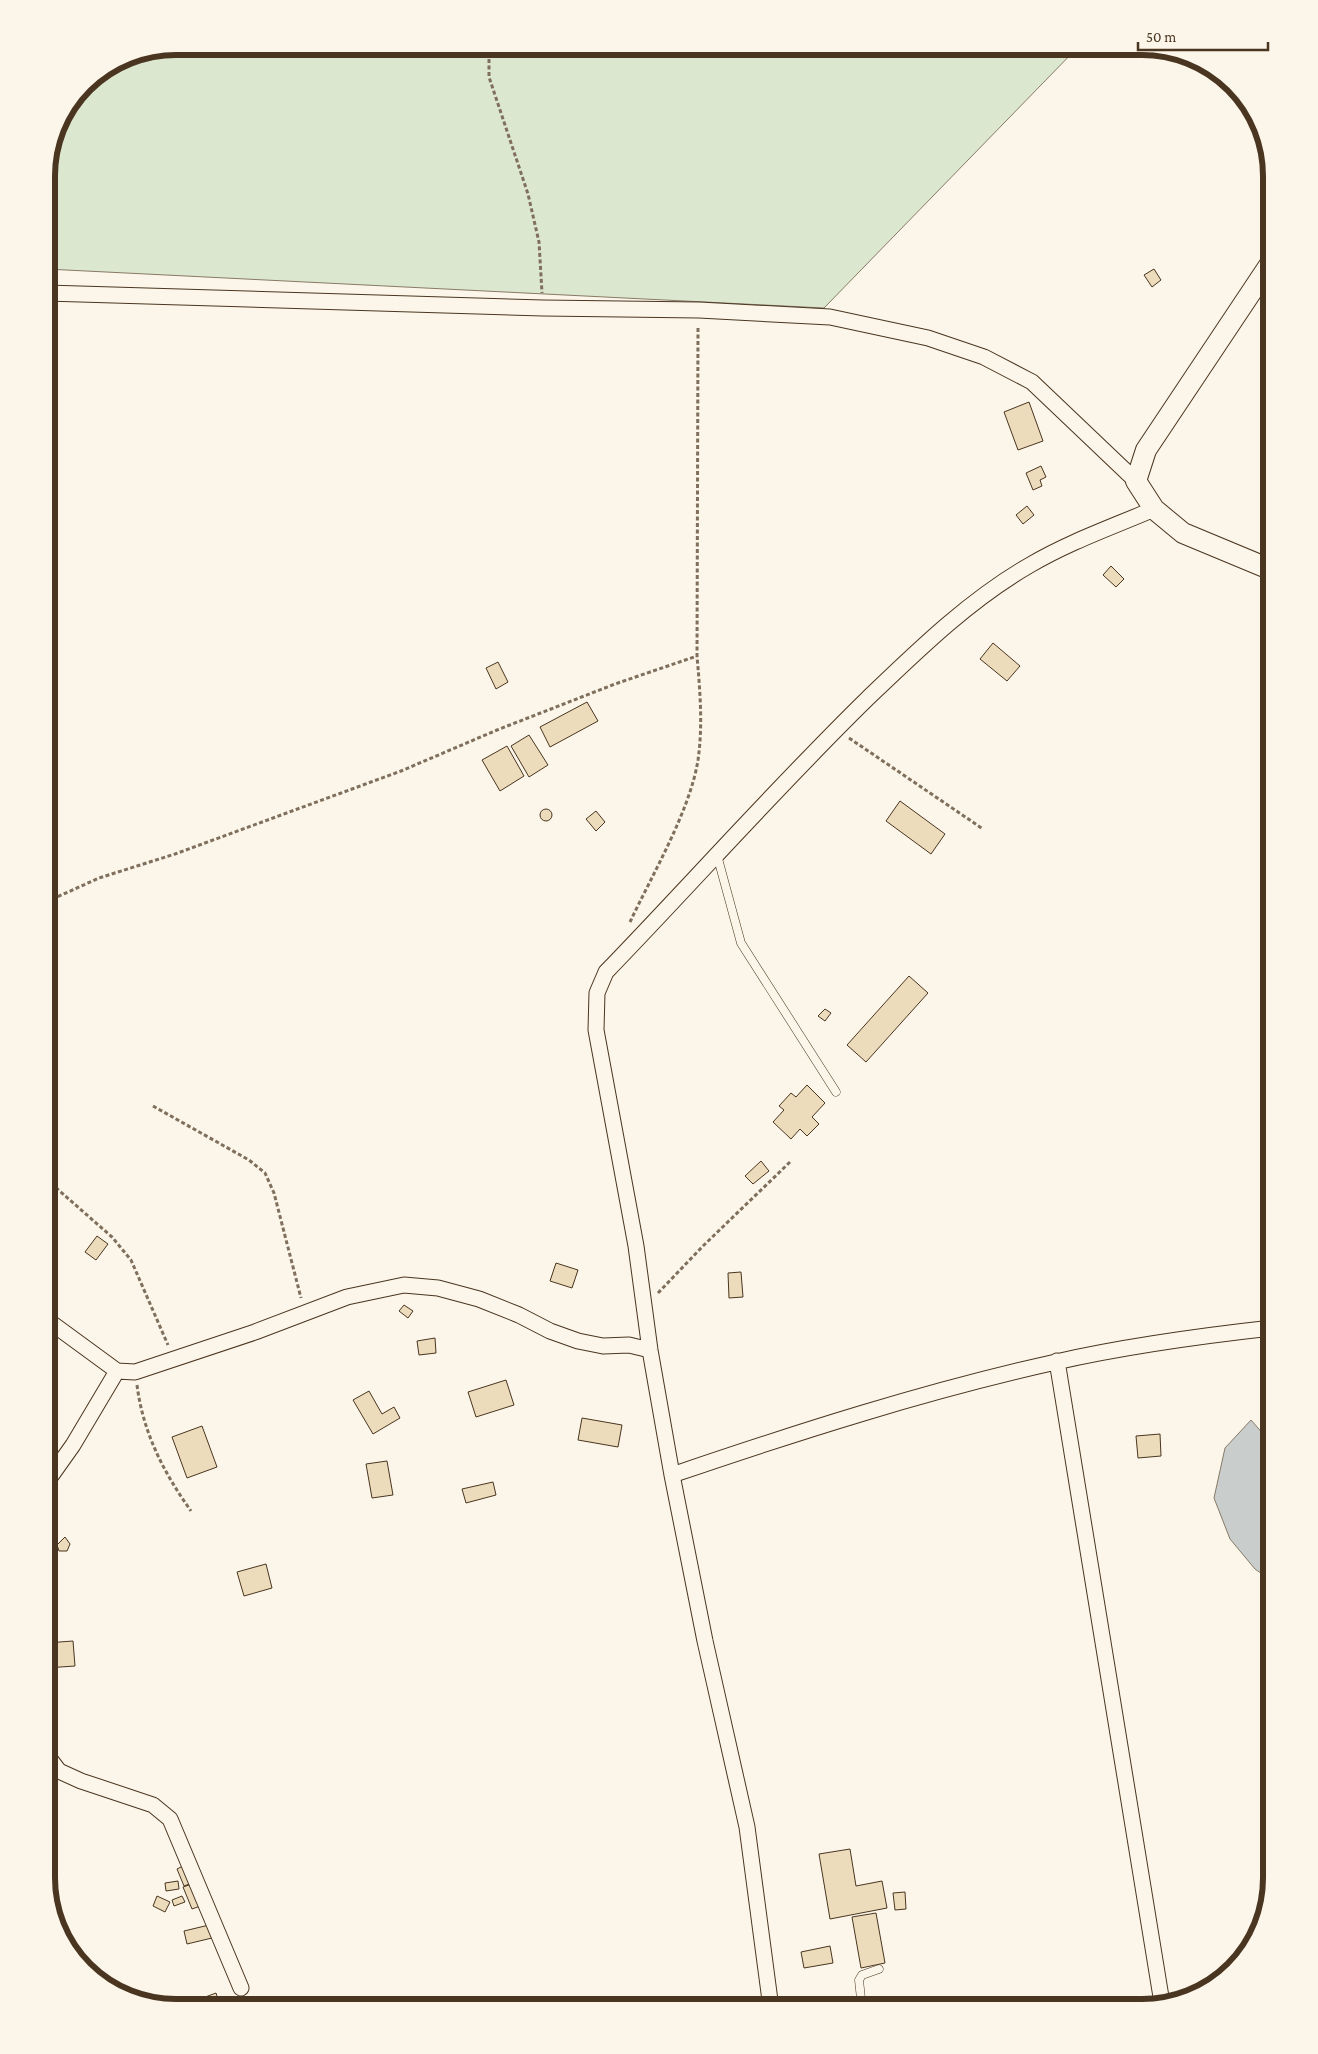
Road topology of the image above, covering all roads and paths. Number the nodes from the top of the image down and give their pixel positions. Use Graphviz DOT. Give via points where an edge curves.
graph roads {
  1 [pos="489,55"];
  2 [pos="1263,274"];
  3 [pos="55,293"];
  4 [pos="543,308"];
  5 [pos="699,310"];
  6 [pos="1136,481"];
  7 [pos="1154,509"];
  8 [pos="1263,566"];
  9 [pos="697,656"];
  10 [pos="836,730"];
  11 [pos="983,829"];
  12 [pos="717,855"];
  13 [pos="55,898"];
  14 [pos="626,930"];
  15 [pos="836,1092"];
  16 [pos="153,1106"];
  17 [pos="790,1162"];
  18 [pos="55,1187"];
  19 [pos="644,1308"];
  20 [pos="304,1313"];
  21 [pos="55,1326"];
  22 [pos="1263,1329"];
  23 [pos="650,1350"];
  24 [pos="174,1359"];
  25 [pos="1057,1361"];
  26 [pos="117,1371"];
  27 [pos="135,1372"];
  28 [pos="55,1470"];
  29 [pos="672,1475"];
  30 [pos="191,1511"];
  31 [pos="55,1766"];
  32 [pos="879,1969"];
  33 [pos="241,1988"];
  34 [pos="1161,1998"];
  35 [pos="770,1999"];
  36 [pos="861,1999"];
  1 -- 4 [label="path" via="489,77 528,194 539,242"];
  2 -- 6 [label="street" via="1146,450"];
  3 -- 4 [label="street"];
  4 -- 5 [label="street"];
  5 -- 6 [label="street" via="830,317 928,338 984,357 1032,382"];
  5 -- 9 [label="path"];
  6 -- 7 [label="street"];
  7 -- 8 [label="street" via="1183,533"];
  7 -- 10 [label="street" via="1029,565 958,614"];
  9 -- 13 [label="path" via="506,726 400,771 175,854 99,878"];
  9 -- 14 [label="path" via="702,703 698,761 681,816"];
  10 -- 11 [label="path"];
  10 -- 12 [label="street"];
  12 -- 15 [label="lane" via="741,943"];
  12 -- 19 [label="street" via="606,972 597,993 596,1030 636,1246"];
  16 -- 20 [label="path" via="249,1160 265,1173 274,1193"];
  17 -- 19 [label="path"];
  18 -- 24 [label="path" via="112,1237 131,1260"];
  19 -- 23 [label="street"];
  20 -- 23 [label="street" via="347,1296 404,1285 438,1288 479,1299 550,1332 578,1341"];
  20 -- 24 [label="street"];
  21 -- 26 [label="street"];
  22 -- 25 [label="street"];
  23 -- 29 [label="street"];
  24 -- 27 [label="street"];
  25 -- 29 [label="street" via="961,1385"];
  25 -- 34 [label="street"];
  26 -- 27 [label="street"];
  26 -- 28 [label="street"];
  27 -- 30 [label="path" via="142,1414 154,1446 168,1479"];
  29 -- 35 [label="street" via="747,1827"];
  31 -- 33 [label="street" via="81,1781 153,1805 170,1819"];
  32 -- 36 [label="lane" via="862,1975 859,1980"];
}
